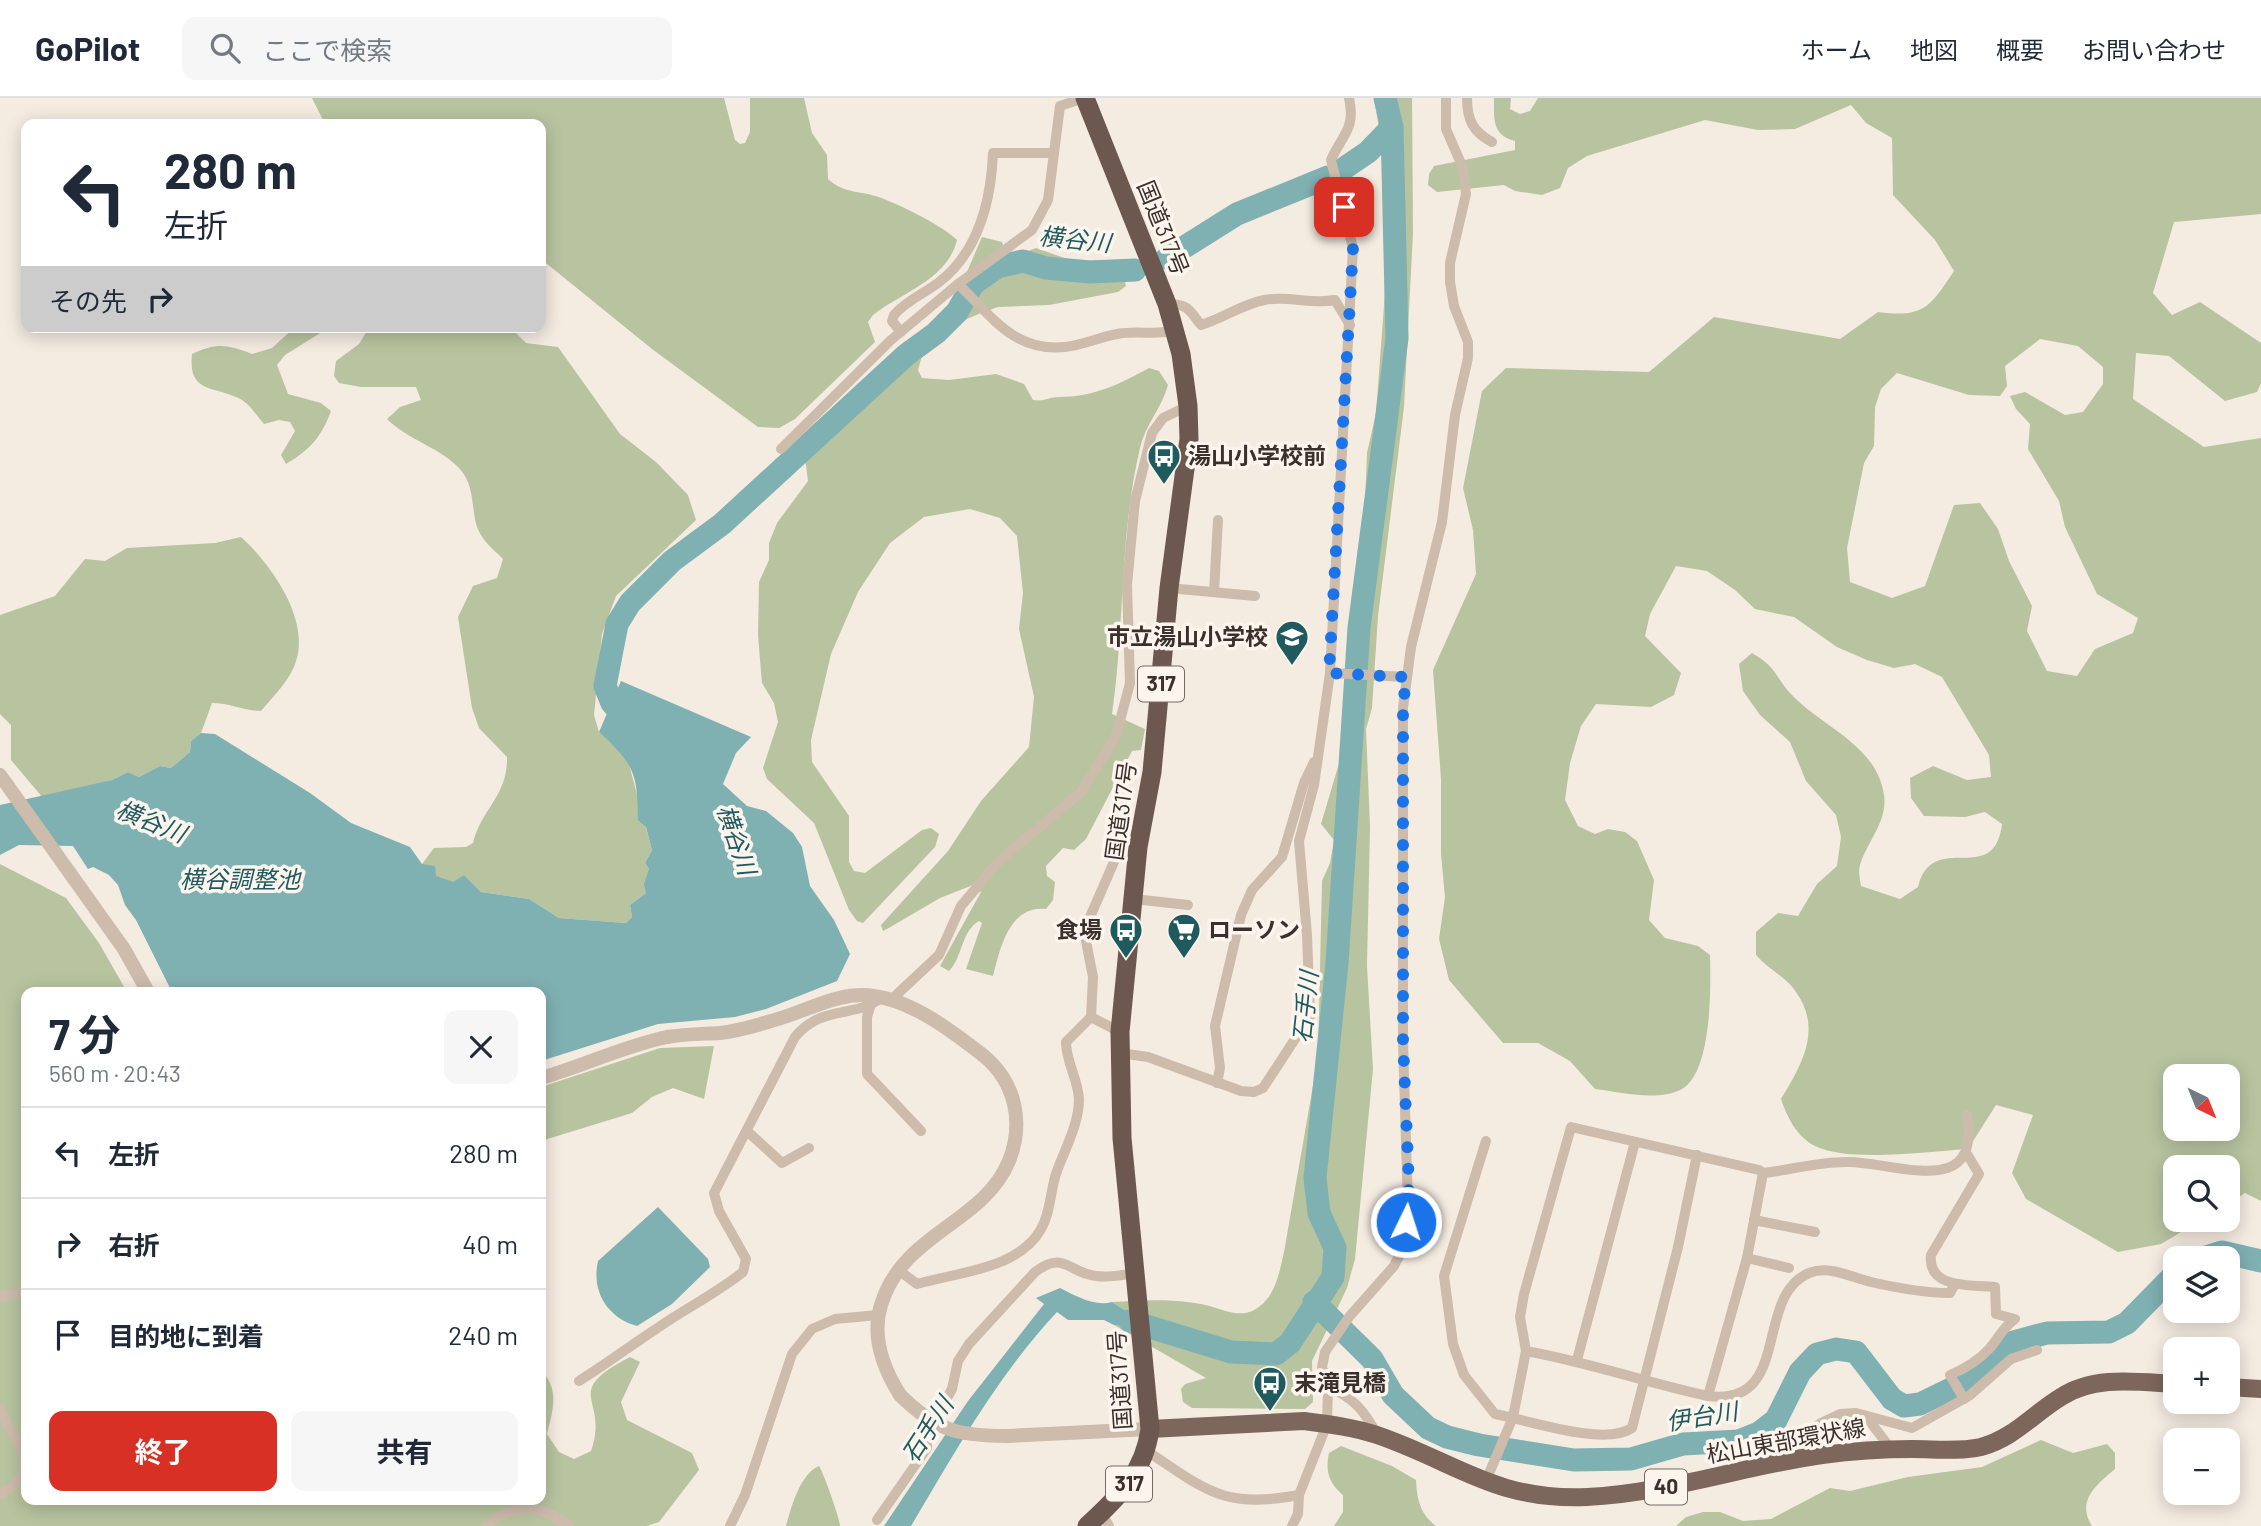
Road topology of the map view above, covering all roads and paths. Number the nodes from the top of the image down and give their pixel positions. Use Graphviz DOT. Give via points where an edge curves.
graph roads {
  1 [pos="1085,98"];
  2 [pos="1349,98"];
  3 [pos="1446,98"];
  4 [pos="1467,98"];
  5 [pos="1492,142"];
  6 [pos="1052,153"];
  7 [pos="1352,275"];
  8 [pos="961,286"];
  9 [pos="1335,300"];
  10 [pos="1167,304"];
  11 [pos="1350,324"];
  12 [pos="1175,330"];
  13 [pos="901,332"];
  14 [pos="1188,406"];
  15 [pos="780,449"];
  16 [pos="1217,520"];
  17 [pos="1169,588"];
  18 [pos="1214,592"];
  19 [pos="1255,596"];
  20 [pos="1335,673"];
  21 [pos="1406,677"];
  22 [pos="1319,750"];
  23 [pos="0,775"];
  24 [pos="1139,848"];
  25 [pos="1134,899"];
  26 [pos="1188,905"];
  27 [pos="145,987"];
  28 [pos="887,998"];
  29 [pos="870,1007"];
  30 [pos="1091,1017"];
  31 [pos="1120,1032"];
  32 [pos="1120,1052"];
  33 [pos="546,1076"];
  34 [pos="1217,1083"];
  35 [pos="1967,1115"];
  36 [pos="747,1131"];
  37 [pos="921,1131"];
  38 [pos="1486,1141"];
  39 [pos="1635,1142"];
  40 [pos="809,1148"];
  41 [pos="1967,1154"];
  42 [pos="1697,1155"];
  43 [pos="1763,1173"];
  44 [pos="1754,1220"];
  45 [pos="1815,1232"];
  46 [pos="1747,1258"];
  47 [pos="1789,1268"];
  48 [pos="897,1269"];
  49 [pos="1136,1280"];
  50 [pos="1955,1284"];
  51 [pos="21,1293"];
  52 [pos="0,1297"];
  53 [pos="878,1315"];
  54 [pos="2036,1350"];
  55 [pos="1526,1351"];
  56 [pos="1577,1360"];
  57 [pos="579,1381"];
  58 [pos="1642,1382"];
  59 [pos="2163,1383"];
  60 [pos="1328,1388"];
  61 [pos="2240,1388"];
  62 [pos="2261,1389"];
  63 [pos="1708,1396"];
  64 [pos="1963,1397"];
  65 [pos="0,1408"];
  66 [pos="1513,1417"];
  67 [pos="1868,1419"];
  68 [pos="1327,1424"];
  69 [pos="1150,1429"];
  70 [pos="1377,1435"];
  71 [pos="1891,1449"];
  72 [pos="21,1451"];
  73 [pos="1147,1451"];
  74 [pos="1791,1461"];
  75 [pos="1488,1476"];
  76 [pos="21,1480"];
  77 [pos="0,1495"];
  78 [pos="1299,1495"];
  79 [pos="1105,1519"];
  80 [pos="877,1520"];
  81 [pos="486,1526"];
  82 [pos="569,1526"];
  83 [pos="730,1526"];
  84 [pos="1087,1526"];
  85 [pos="1292,1526"];
  1 -- 6 [label="street" via="1060,106"];
  1 -- 10 [label="highway, 国道317号 / 317"];
  2 -- 7 [label="street" via="1351,124 1331,160 1351,231"];
  3 -- 21 [label="street" via="1446,129 1463,167 1466,194 1450,282 1468,342 1468,358 1455,415 1442,522"];
  4 -- 5 [label="street" via="1471,125"];
  6 -- 8 [label="street" via="1048,200 1032,230"];
  6 -- 13 [label="street" via="993,153 991,189 973,241 954,268 894,315 892,321"];
  7 -- 9 [label="street"];
  7 -- 11 [label="street"];
  8 -- 12 [label="street" via="1016,339 1029,345 1063,347 1138,330 1161,335"];
  8 -- 13 [label="street"];
  9 -- 10 [label="street" via="1264,300 1201,325 1184,304"];
  9 -- 11 [label="street"];
  10 -- 12 [label="highway, 国道317号 / 317"];
  11 -- 20 [label="street"];
  12 -- 14 [label="highway, 国道317号 / 317"];
  13 -- 15 [label="street"];
  14 -- 17 [label="highway, 国道317号 / 317" via="1189,439"];
  14 -- 28 [label="street" via="1163,418 1152,433 1135,501 1127,585 1130,683 1116,736 1081,792 998,862 961,906 939,955"];
  16 -- 18 [label="street"];
  17 -- 18 [label="street"];
  17 -- 24 [label="highway, 国道317号 / 317" via="1152,772"];
  18 -- 19 [label="street"];
  20 -- 21 [label="street"];
  20 -- 22 [label="street"];
  21 -- 60 [label="street" via="1403,1041 1408,1208 1399,1256 1332,1339 1322,1367"];
  22 -- 34 [label="street" via="1282,857 1252,890 1241,915 1217,1016"];
  22 -- 34 [label="street" via="1299,841 1310,1016 1263,1088 1241,1091"];
  23 -- 27 [label="street" via="124,949"];
  24 -- 25 [label="highway, 国道317号 / 317"];
  24 -- 30 [label="street" via="1118,855 1090,916 1085,936 1093,977"];
  25 -- 26 [label="street"];
  25 -- 31 [label="highway, 国道317号 / 317"];
  28 -- 29 [label="street"];
  28 -- 33 [label="street" via="849,997 751,1027 666,1037"];
  28 -- 48 [label="street" via="929,1018 987,1058 1012,1091 1016,1111 1016,1136 1000,1178"];
  29 -- 36 [label="street" via="806,1023"];
  29 -- 37 [label="street" via="867,1074"];
  30 -- 31 [label="street"];
  30 -- 48 [label="street" via="1066,1042 1077,1086 1076,1118 1055,1175 1047,1216 1034,1239 990,1267 917,1284"];
  31 -- 32 [label="highway, 国道317号 / 317"];
  32 -- 34 [label="street" via="1148,1057"];
  32 -- 49 [label="highway, 国道317号 / 317" via="1122,1138"];
  35 -- 41 [label="street"];
  36 -- 40 [label="street" via="782,1163"];
  36 -- 57 [label="street" via="714,1193 746,1259 743,1272"];
  38 -- 66 [label="street" via="1444,1276 1445,1288 1453,1344 1464,1375 1494,1414"];
  39 -- 42 [label="street"];
  39 -- 55 [label="street" via="1571,1127 1524,1294 1520,1317"];
  39 -- 56 [label="street"];
  41 -- 43 [label="street" via="1946,1170 1926,1172 1847,1161"];
  41 -- 50 [label="street" via="1979,1174 1930,1262 1939,1278"];
  42 -- 43 [label="street"];
  42 -- 58 [label="street"];
  43 -- 44 [label="street"];
  44 -- 45 [label="street"];
  44 -- 46 [label="street"];
  46 -- 47 [label="street"];
  46 -- 63 [label="street"];
  48 -- 53 [label="street"];
  49 -- 69 [label="highway, 国道317号 / 317"];
  49 -- 80 [label="street" via="1098,1277 1060,1261 1035,1272 958,1360 952,1389 927,1434 927,1448"];
  50 -- 63 [label="street" via="1950,1293 1926,1293 1825,1270 1807,1273 1782,1300 1766,1361 1756,1379 1727,1398"];
  50 -- 64 [label="street" via="1995,1287 1996,1314 2015,1319 2001,1329 1988,1350 1950,1375"];
  51 -- 52 [label="street"];
  53 -- 69 [label="street, bridge" via="880,1354 900,1395 918,1413 953,1432 1008,1436"];
  53 -- 83 [label="street" via="835,1319 812,1329 792,1354 745,1495"];
  54 -- 64 [label="street" via="2011,1359"];
  55 -- 56 [label="street"];
  55 -- 66 [label="street"];
  56 -- 58 [label="street"];
  58 -- 63 [label="street"];
  58 -- 66 [label="street" via="1632,1428 1622,1434 1587,1433"];
  59 -- 71 [label="main road, 松山東部環状線 / 40" via="2125,1381 2077,1388 2014,1434 1978,1448"];
  60 -- 68 [label="street"];
  60 -- 70 [label="street" via="1350,1398"];
  61 -- 62 [label="main road"];
  64 -- 67 [label="street" via="1912,1428"];
  65 -- 72 [label="street"];
  66 -- 75 [label="street"];
  67 -- 71 [label="street"];
  67 -- 74 [label="street" via="1856,1413 1821,1423 1797,1442"];
  68 -- 69 [label="main road, 松山東部環状線 / 40" via="1304,1421"];
  68 -- 70 [label="main road, 松山東部環状線 / 40"];
  68 -- 78 [label="street"];
  69 -- 73 [label="highway, 国道317号 / 317"];
  70 -- 75 [label="main road, 松山東部環状線 / 40"];
  71 -- 74 [label="main road, 松山東部環状線 / 40"];
  73 -- 78 [label="street" via="1217,1494 1247,1502"];
  73 -- 79 [label="highway, 国道317号 / 317"];
  74 -- 75 [label="main road, 松山東部環状線 / 40" via="1701,1481 1590,1497 1527,1494"];
  76 -- 77 [label="street"];
  78 -- 85 [label="street"];
  79 -- 84 [label="highway, 国道317号 / 317"];
  81 -- 82 [label="street" via="499,1514 529,1508 556,1515"];
}
